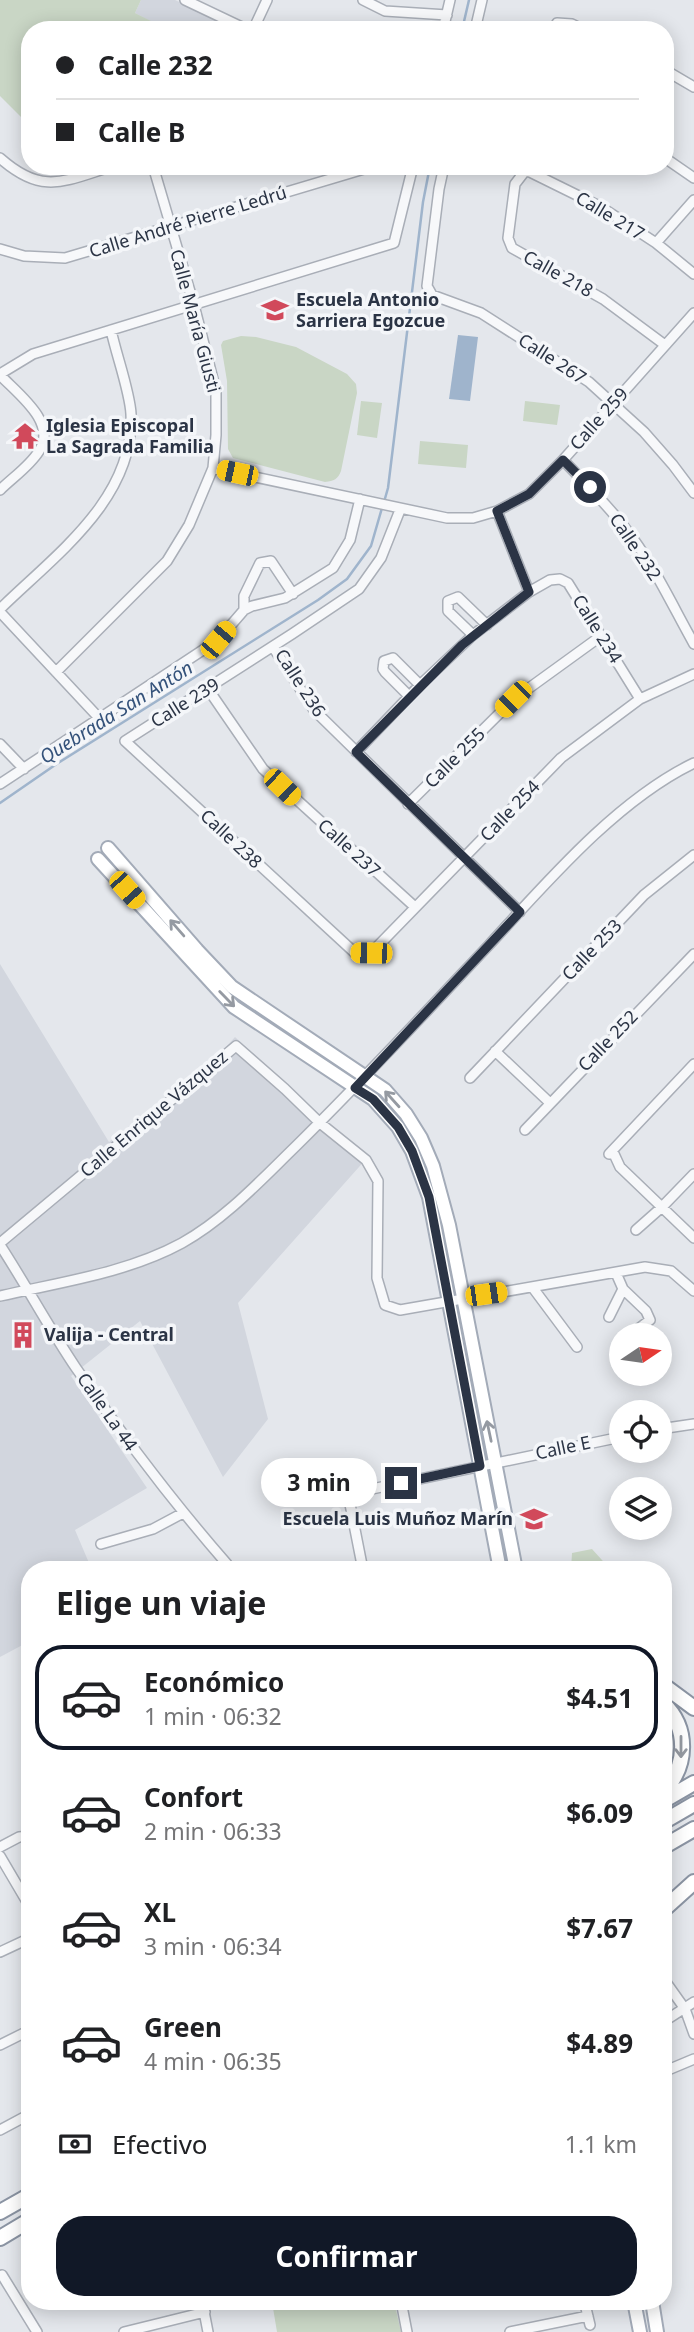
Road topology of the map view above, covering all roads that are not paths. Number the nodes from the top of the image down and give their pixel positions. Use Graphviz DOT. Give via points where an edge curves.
graph roads {
  1 [pos="185,0"];
  2 [pos="267,0"];
  3 [pos="363,0"];
  4 [pos="450,0"];
  5 [pos="482,0"];
  6 [pos="447,15"];
  7 [pos="231,21"];
  8 [pos="256,21"];
  9 [pos="445,21"];
  10 [pos="477,21"];
  11 [pos="674,75"];
  12 [pos="694,87"];
  13 [pos="0,159"];
  14 [pos="674,164"];
  15 [pos="21,175"];
  16 [pos="21,175"];
  17 [pos="85,175"];
  18 [pos="155,175"];
  19 [pos="344,175"];
  20 [pos="411,175"];
  21 [pos="442,175"];
  22 [pos="521,175"];
  23 [pos="536,175"];
  24 [pos="694,178"];
  25 [pos="694,200"];
  26 [pos="170,228"];
  27 [pos="656,243"];
  28 [pos="0,249"];
  29 [pos="694,274"];
  30 [pos="194,305"];
  31 [pos="694,313"];
  32 [pos="111,330"];
  33 [pos="665,345"];
  34 [pos="0,374"];
  35 [pos="613,403"];
  36 [pos="563,460"];
  37 [pos="213,468"];
  38 [pos="0,490"];
  39 [pos="694,494"];
  40 [pos="360,499"];
  41 [pos="397,509"];
  42 [pos="497,511"];
  43 [pos="529,592"];
  44 [pos="293,594"];
  45 [pos="0,610"];
  46 [pos="244,610"];
  47 [pos="487,625"];
  48 [pos="473,635"];
  49 [pos="601,636"];
  50 [pos="694,644"];
  51 [pos="273,647"];
  52 [pos="56,673"];
  53 [pos="694,674"];
  54 [pos="420,685"];
  55 [pos="208,689"];
  56 [pos="409,696"];
  57 [pos="640,699"];
  58 [pos="100,719"];
  59 [pos="132,737"];
  60 [pos="0,744"];
  61 [pos="356,752"];
  62 [pos="694,763"];
  63 [pos="24,769"];
  64 [pos="0,784"];
  65 [pos="408,804"];
  66 [pos="108,848"];
  67 [pos="694,855"];
  68 [pos="465,856"];
  69 [pos="98,859"];
  70 [pos="415,907"];
  71 [pos="520,912"];
  72 [pos="343,941"];
  73 [pos="694,954"];
  74 [pos="495,1051"];
  75 [pos="694,1064"];
  76 [pos="366,1077"];
  77 [pos="470,1078"];
  78 [pos="355,1088"];
  79 [pos="549,1102"];
  80 [pos="320,1122"];
  81 [pos="525,1130"];
  82 [pos="694,1174"];
  83 [pos="663,1207"];
  84 [pos="636,1230"];
  85 [pos="694,1238"];
  86 [pos="0,1244"];
  87 [pos="616,1273"];
  88 [pos="692,1285"];
  89 [pos="533,1288"];
  90 [pos="28,1289"];
  91 [pos="623,1289"];
  92 [pos="0,1296"];
  93 [pos="463,1298"];
  94 [pos="449,1302"];
  95 [pos="609,1317"];
  96 [pos="646,1323"];
  97 [pos="577,1347"];
  98 [pos="694,1424"];
  99 [pos="672,1427"];
  100 [pos="609,1439"];
  101 [pos="501,1461"];
  102 [pos="480,1466"];
  103 [pos="183,1513"];
  104 [pos="101,1544"];
  105 [pos="223,1561"];
  106 [pos="361,1561"];
  107 [pos="498,1561"];
  108 [pos="515,1561"];
  109 [pos="672,1691"];
  110 [pos="694,1707"];
  111 [pos="672,1715"];
  112 [pos="672,1779"];
  113 [pos="694,1783"];
  114 [pos="672,1796"];
  115 [pos="694,1804"];
  116 [pos="672,1817"];
  117 [pos="694,1829"];
  118 [pos="21,1839"];
  119 [pos="672,1842"];
  120 [pos="0,1847"];
  121 [pos="0,1856"];
  122 [pos="694,1882"];
  123 [pos="21,1892"];
  124 [pos="672,1901"];
  125 [pos="21,1942"];
  126 [pos="0,1952"];
  127 [pos="672,1991"];
  128 [pos="694,2002"];
  129 [pos="685,2009"];
  130 [pos="672,2017"];
  131 [pos="21,2034"];
  132 [pos="694,2034"];
  133 [pos="0,2045"];
  134 [pos="692,2062"];
  135 [pos="672,2068"];
  136 [pos="21,2119"];
  137 [pos="0,2130"];
  138 [pos="21,2200"];
  139 [pos="0,2213"];
  140 [pos="21,2225"];
  141 [pos="0,2238"];
  142 [pos="2,2275"];
  143 [pos="21,2305"];
  144 [pos="24,2310"];
  145 [pos="403,2310"];
  146 [pos="586,2310"];
  147 [pos="636,2310"];
  148 [pos="653,2310"];
  149 [pos="205,2312"];
  150 [pos="37,2332"];
  151 [pos="124,2332"];
  152 [pos="208,2332"];
  153 [pos="407,2332"];
  154 [pos="510,2332"];
  155 [pos="640,2332"];
  156 [pos="657,2332"];
  1 -- 7 [label="street"];
  2 -- 8 [label="street"];
  3 -- 6 [label="street" via="386,10"];
  4 -- 6 [label="street"];
  5 -- 10 [label="street"];
  6 -- 9 [label="street"];
  11 -- 12 [label="street"];
  13 -- 15 [label="street"];
  14 -- 24 [label="street"];
  16 -- 17 [label="street" via="48,183"];
  18 -- 26 [label="street, Calle María Giusti"];
  19 -- 26 [label="street, Calle André Pierre Ledrú"];
  20 -- 30 [label="street" via="394,243"];
  21 -- 35 [label="street, Calle 267" via="427,286 432,295 481,313 589,382"];
  22 -- 33 [label="street, Calle 218" via="515,184 508,238 512,248 603,299"];
  23 -- 27 [label="street, Calle 217" via="590,201"];
  25 -- 27 [label="street"];
  26 -- 28 [label="street, Calle André Pierre Ledrú" via="65,258 24,256"];
  26 -- 30 [label="street, Calle María Giusti"];
  27 -- 29 [label="street, Calle 217"];
  30 -- 32 [label="street"];
  30 -- 37 [label="street, Calle María Giusti" via="216,391"];
  31 -- 33 [label="street, Calle 259"];
  32 -- 34 [label="street" via="33,355"];
  32 -- 45 [label="street" via="131,414 128,451 110,494 89,523"];
  33 -- 35 [label="street, Calle 259"];
  34 -- 38 [label="street" via="41,418 44,442"];
  35 -- 36 [label="street, Calle 259"];
  35 -- 39 [label="street, Calle 267" via="666,457"];
  36 -- 42 [label="street, Calle 259" via="529,494"];
  36 -- 50 [label="street, Calle 232" via="627,530"];
  37 -- 40 [label="street, Calle 259"];
  37 -- 52 [label="street, Calle María Giusti" via="190,525 167,561"];
  40 -- 41 [label="street, Calle 259"];
  40 -- 44 [label="street" via="350,540 338,561"];
  41 -- 42 [label="street, Calle 259" via="460,519"];
  41 -- 51 [label="street, Calle 236" via="381,558 359,589"];
  42 -- 43 [label="street"];
  43 -- 47 [label="street, Calle 234"];
  43 -- 49 [label="street, Calle 234" via="550,580 568,583"];
  44 -- 46 [label="street"];
  44 -- 46 [label="street" via="271,561 265,561 244,596"];
  45 -- 52 [label="street"];
  46 -- 58 [label="street" via="218,640"];
  47 -- 48 [label="street, Calle 234"];
  47 -- 48 [label="street" via="457,597 448,601 448,611"];
  48 -- 54 [label="street, Calle 234"];
  49 -- 57 [label="street, Calle 234"];
  49 -- 65 [label="street, Calle 255" via="513,699"];
  51 -- 55 [label="street, Calle 239"];
  51 -- 61 [label="street, Calle 236" via="314,710"];
  52 -- 58 [label="street"];
  53 -- 57 [label="street, Calle 254"];
  54 -- 56 [label="street, Calle 234"];
  54 -- 56 [label="street" via="393,658 384,661 383,669"];
  55 -- 59 [label="street, Calle 239"];
  55 -- 70 [label="street, Calle 237" via="263,769"];
  56 -- 61 [label="street, Calle 234"];
  57 -- 68 [label="street, Calle 254" via="561,758"];
  58 -- 63 [label="street"];
  59 -- 72 [label="street, Calle 238" via="125,741"];
  60 -- 63 [label="street"];
  61 -- 65 [label="street, Calle 236"];
  62 -- 71 [label="street" via="614,816"];
  63 -- 64 [label="street"];
  65 -- 68 [label="street, Calle 236"];
  66 -- 69 [label="street"];
  76 -- 66 [label="main road, one-way" via="232,986"];
  67 -- 74 [label="street, Calle 253" via="644,895"];
  68 -- 70 [label="street, Calle 254"];
  68 -- 71 [label="street, Calle 236"];
  69 -- 78 [label="main road, one-way" via="234,1007"];
  70 -- 72 [label="street, Calle 254" via="371,953 355,953"];
  71 -- 76 [label="street"];
  73 -- 79 [label="street, Calle 252"];
  74 -- 77 [label="street"];
  74 -- 79 [label="street"];
  75 -- 83 [label="street" via="610,1153"];
  76 -- 78 [label="street"];
  93 -- 76 [label="main road, one-way" via="440,1188 421,1138 385,1090"];
  78 -- 80 [label="street"];
  78 -- 94 [label="main road" via="373,1099 412,1151 429,1197"];
  79 -- 81 [label="street, Calle 252"];
  80 -- 86 [label="street, Calle Enrique Vázquez" via="236,1046"];
  80 -- 90 [label="street" via="239,1202 184,1242 134,1265"];
  80 -- 94 [label="street, Calle Enrique Vázquez" via="366,1160 378,1181 377,1279 384,1305 400,1310"];
  82 -- 83 [label="street"];
  83 -- 84 [label="street"];
  83 -- 85 [label="street"];
  86 -- 90 [label="street, Calle La 44"];
  87 -- 88 [label="street" via="645,1267 671,1271"];
  87 -- 89 [label="street"];
  87 -- 91 [label="street"];
  89 -- 93 [label="street"];
  89 -- 97 [label="street"];
  90 -- 92 [label="street"];
  90 -- 103 [label="street, Calle La 44" via="74,1365"];
  91 -- 95 [label="street"];
  91 -- 96 [label="street" via="646,1311 650,1320"];
  93 -- 94 [label="street"];
  101 -- 93 [label="main road, one-way"];
  94 -- 102 [label="main road"];
  98 -- 99 [label="street"];
  100 -- 101 [label="street, Calle E"];
  101 -- 102 [label="street, Calle E"];
  101 -- 108 [label="main road"];
  102 -- 106 [label="street, Calle E" via="348,1494"];
  102 -- 107 [label="main road"];
  103 -- 104 [label="street" via="153,1529"];
  103 -- 105 [label="street, Calle La 44"];
  109 -- 110 [label="highway"];
  111 -- 112 [label="highway, one-way" via="683,1746"];
  113 -- 114 [label="highway"];
  115 -- 116 [label="highway"];
  117 -- 119 [label="highway"];
  118 -- 120 [label="street"];
  121 -- 123 [label="street"];
  122 -- 124 [label="highway"];
  125 -- 126 [label="street"];
  127 -- 129 [label="street"];
  128 -- 129 [label="street"];
  129 -- 130 [label="street"];
  129 -- 132 [label="street"];
  131 -- 133 [label="street"];
  134 -- 135 [label="street"];
  136 -- 137 [label="street"];
  138 -- 139 [label="highway"];
  140 -- 141 [label="highway"];
  142 -- 143 [label="street"];
  144 -- 150 [label="street"];
  145 -- 153 [label="street"];
  146 -- 154 [label="street" via="589,2321"];
  147 -- 155 [label="main road"];
  148 -- 156 [label="main road"];
  149 -- 151 [label="street"];
  149 -- 152 [label="street"];
}
